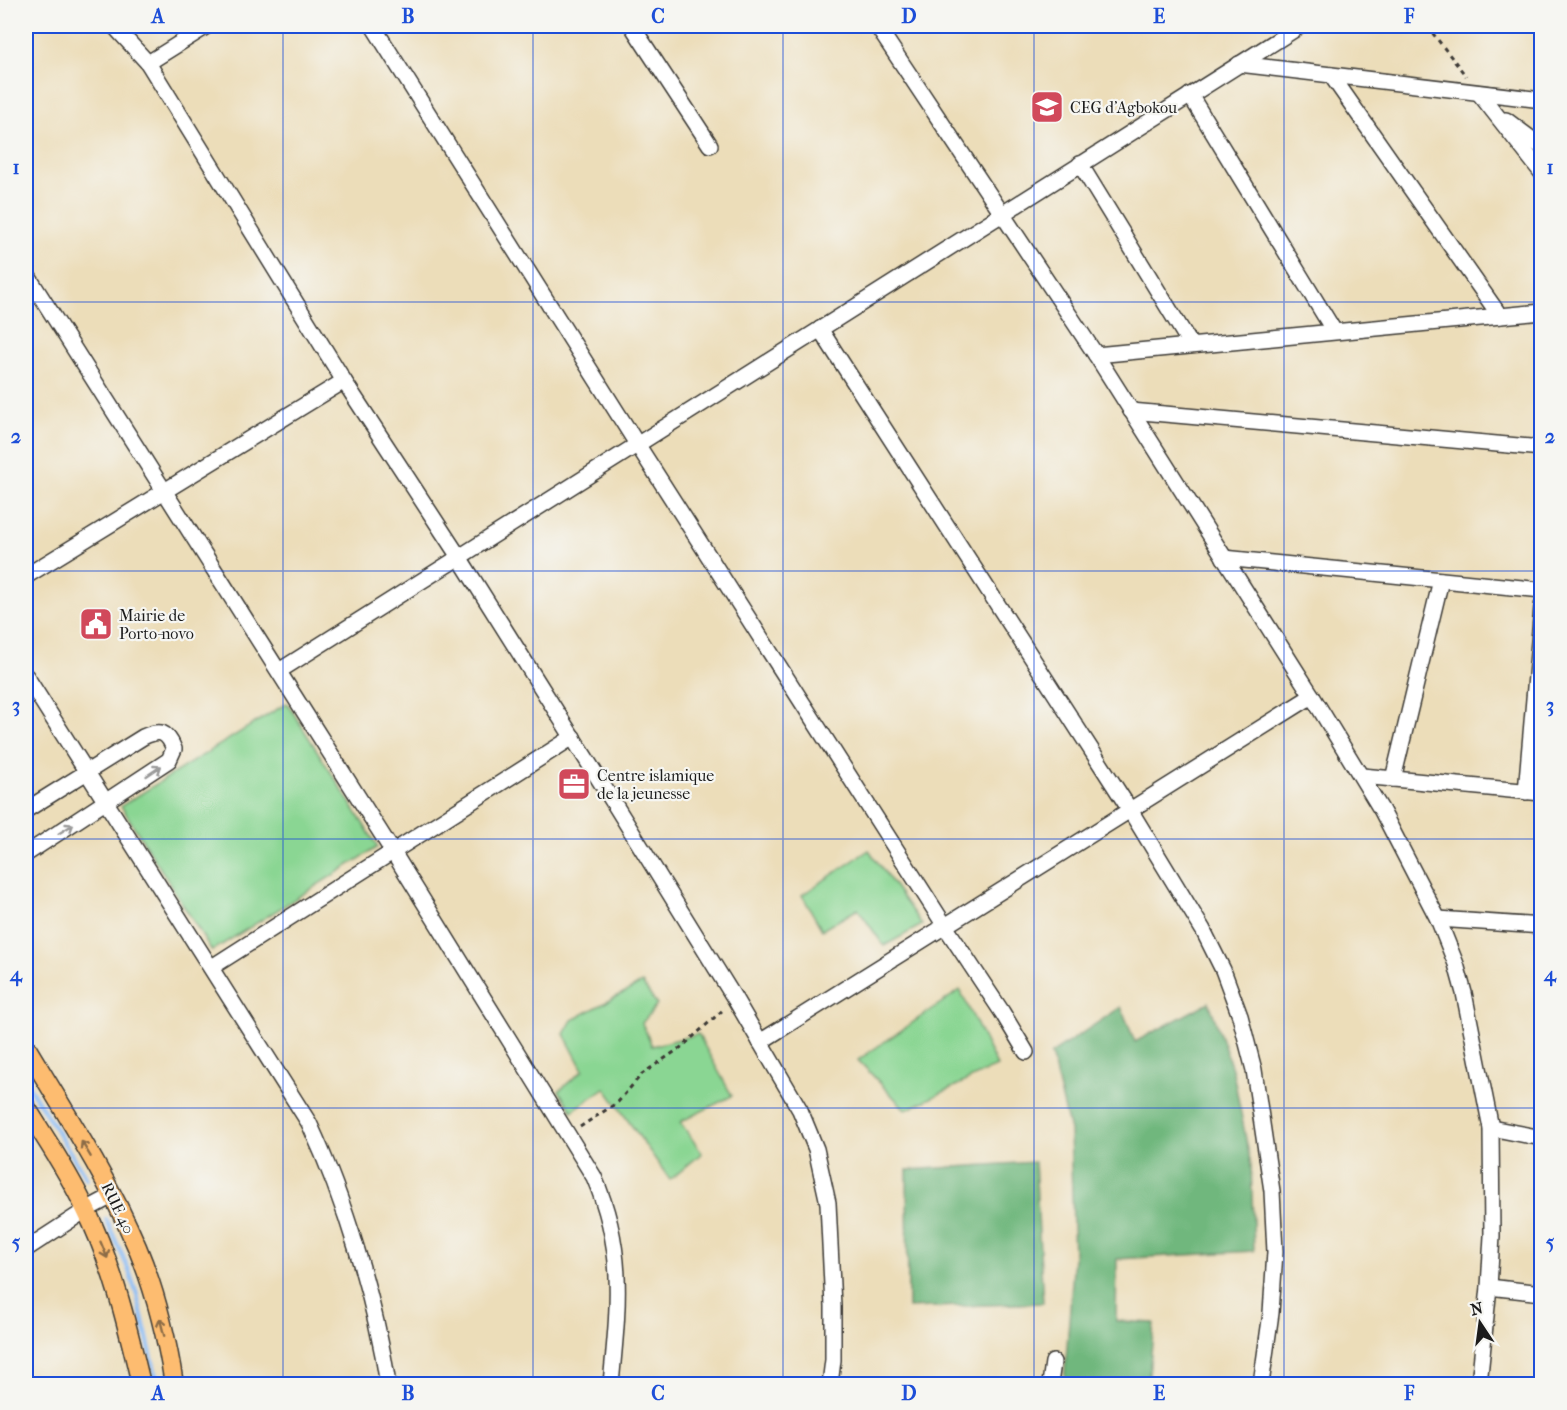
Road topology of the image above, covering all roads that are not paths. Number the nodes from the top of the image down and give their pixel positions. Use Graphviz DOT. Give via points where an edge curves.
graph roads {
  1 [pos="114,26"];
  2 [pos="207,26"];
  3 [pos="373,26"];
  4 [pos="632,26"];
  5 [pos="877,26"];
  6 [pos="1300,26"];
  7 [pos="148,63"];
  8 [pos="1239,64"];
  9 [pos="1331,75"];
  10 [pos="1479,93"];
  11 [pos="1190,95"];
  12 [pos="1542,100"];
  13 [pos="1490,108"];
  14 [pos="710,146"];
  15 [pos="1542,147"];
  16 [pos="1080,164"];
  17 [pos="1542,173"];
  18 [pos="1001,214"];
  19 [pos="26,273"];
  20 [pos="1542,312"];
  21 [pos="1500,316"];
  22 [pos="820,329"];
  23 [pos="1334,331"];
  24 [pos="1191,345"];
  25 [pos="1096,355"];
  26 [pos="344,381"];
  27 [pos="1131,411"];
  28 [pos="637,444"];
  29 [pos="1542,448"];
  30 [pos="164,491"];
  31 [pos="459,557"];
  32 [pos="1224,558"];
  33 [pos="26,576"];
  34 [pos="1441,580"];
  35 [pos="1542,590"];
  36 [pos="1542,606"];
  37 [pos="1539,660"];
  38 [pos="279,671"];
  39 [pos="26,676"];
  40 [pos="1312,696"];
  41 [pos="573,737"];
  42 [pos="87,772"];
  43 [pos="1362,776"];
  44 [pos="1393,779"];
  45 [pos="1526,792"];
  46 [pos="1542,793"];
  47 [pos="106,804"];
  48 [pos="26,810"];
  49 [pos="1130,810"];
  50 [pos="393,852"];
  51 [pos="26,854"];
  52 [pos="1438,919"];
  53 [pos="945,926"];
  54 [pos="1542,926"];
  55 [pos="212,967"];
  56 [pos="760,1042"];
  57 [pos="26,1047"];
  58 [pos="1026,1052"];
  59 [pos="26,1107"];
  60 [pos="1491,1128"];
  61 [pos="1542,1138"];
  62 [pos="112,1196"];
  63 [pos="86,1210"];
  64 [pos="26,1250"];
  65 [pos="1489,1287"];
  66 [pos="1542,1293"];
  67 [pos="1053,1362"];
  68 [pos="141,1384"];
  69 [pos="174,1384"];
  70 [pos="388,1384"];
  71 [pos="611,1384"];
  72 [pos="830,1384"];
  73 [pos="1050,1384"];
  74 [pos="1261,1384"];
  75 [pos="1479,1384"];
  1 -- 7 [label="street"];
  2 -- 7 [label="street"];
  3 -- 28 [label="street"];
  4 -- 14 [label="street"];
  5 -- 18 [label="street"];
  6 -- 8 [label="street"];
  7 -- 26 [label="street"];
  8 -- 9 [label="street"];
  8 -- 11 [label="street"];
  9 -- 10 [label="street"];
  9 -- 21 [label="street"];
  10 -- 12 [label="street"];
  10 -- 13 [label="street"];
  11 -- 16 [label="street"];
  11 -- 23 [label="street"];
  13 -- 15 [label="street"];
  13 -- 17 [label="street"];
  16 -- 18 [label="street"];
  16 -- 24 [label="street"];
  18 -- 22 [label="street"];
  18 -- 25 [label="street"];
  19 -- 30 [label="street"];
  20 -- 21 [label="street"];
  21 -- 23 [label="street"];
  22 -- 28 [label="street"];
  22 -- 49 [label="street"];
  23 -- 24 [label="street"];
  24 -- 25 [label="street"];
  25 -- 27 [label="street"];
  26 -- 30 [label="street"];
  26 -- 31 [label="street"];
  27 -- 29 [label="street"];
  27 -- 32 [label="street"];
  28 -- 31 [label="street"];
  28 -- 53 [label="street"];
  30 -- 33 [label="street"];
  30 -- 38 [label="street"];
  31 -- 38 [label="street"];
  31 -- 41 [label="street"];
  32 -- 34 [label="street"];
  32 -- 40 [label="street"];
  34 -- 35 [label="street"];
  34 -- 44 [label="street"];
  36 -- 37 [label="street"];
  37 -- 45 [label="street"];
  38 -- 50 [label="street"];
  39 -- 42 [label="street"];
  40 -- 43 [label="street"];
  40 -- 49 [label="street"];
  41 -- 50 [label="street"];
  41 -- 56 [label="street"];
  42 -- 47 [label="street"];
  47 -- 42 [label="street, one-way" via="169,760 174,749 170,739 153,732"];
  42 -- 48 [label="street"];
  43 -- 44 [label="street"];
  43 -- 52 [label="street"];
  44 -- 45 [label="street"];
  45 -- 46 [label="street"];
  51 -- 47 [label="street, one-way"];
  47 -- 55 [label="street"];
  49 -- 53 [label="street"];
  49 -- 74 [label="street" via="1223,970 1254,1070 1272,1191 1275,1252"];
  50 -- 55 [label="street"];
  50 -- 71 [label="street" via="598,1185 616,1251 618,1308"];
  52 -- 54 [label="street"];
  52 -- 60 [label="street" via="1464,993"];
  53 -- 56 [label="street"];
  53 -- 58 [label="street"];
  55 -- 70 [label="street" via="297,1101 317,1141 368,1292"];
  56 -- 72 [label="street" via="800,1110 816,1149 828,1203 833,1306"];
  62 -- 57 [label="main road, RUE 40, one-way"];
  59 -- 63 [label="main road, RUE 40"];
  60 -- 61 [label="street"];
  60 -- 65 [label="street"];
  62 -- 63 [label="street"];
  69 -- 62 [label="main road, RUE 40, one-way" via="138,1249"];
  63 -- 64 [label="street"];
  63 -- 68 [label="main road, RUE 40, one-way" via="108,1261"];
  65 -- 66 [label="street"];
  65 -- 75 [label="street"];
  67 -- 73 [label="street"];
}
